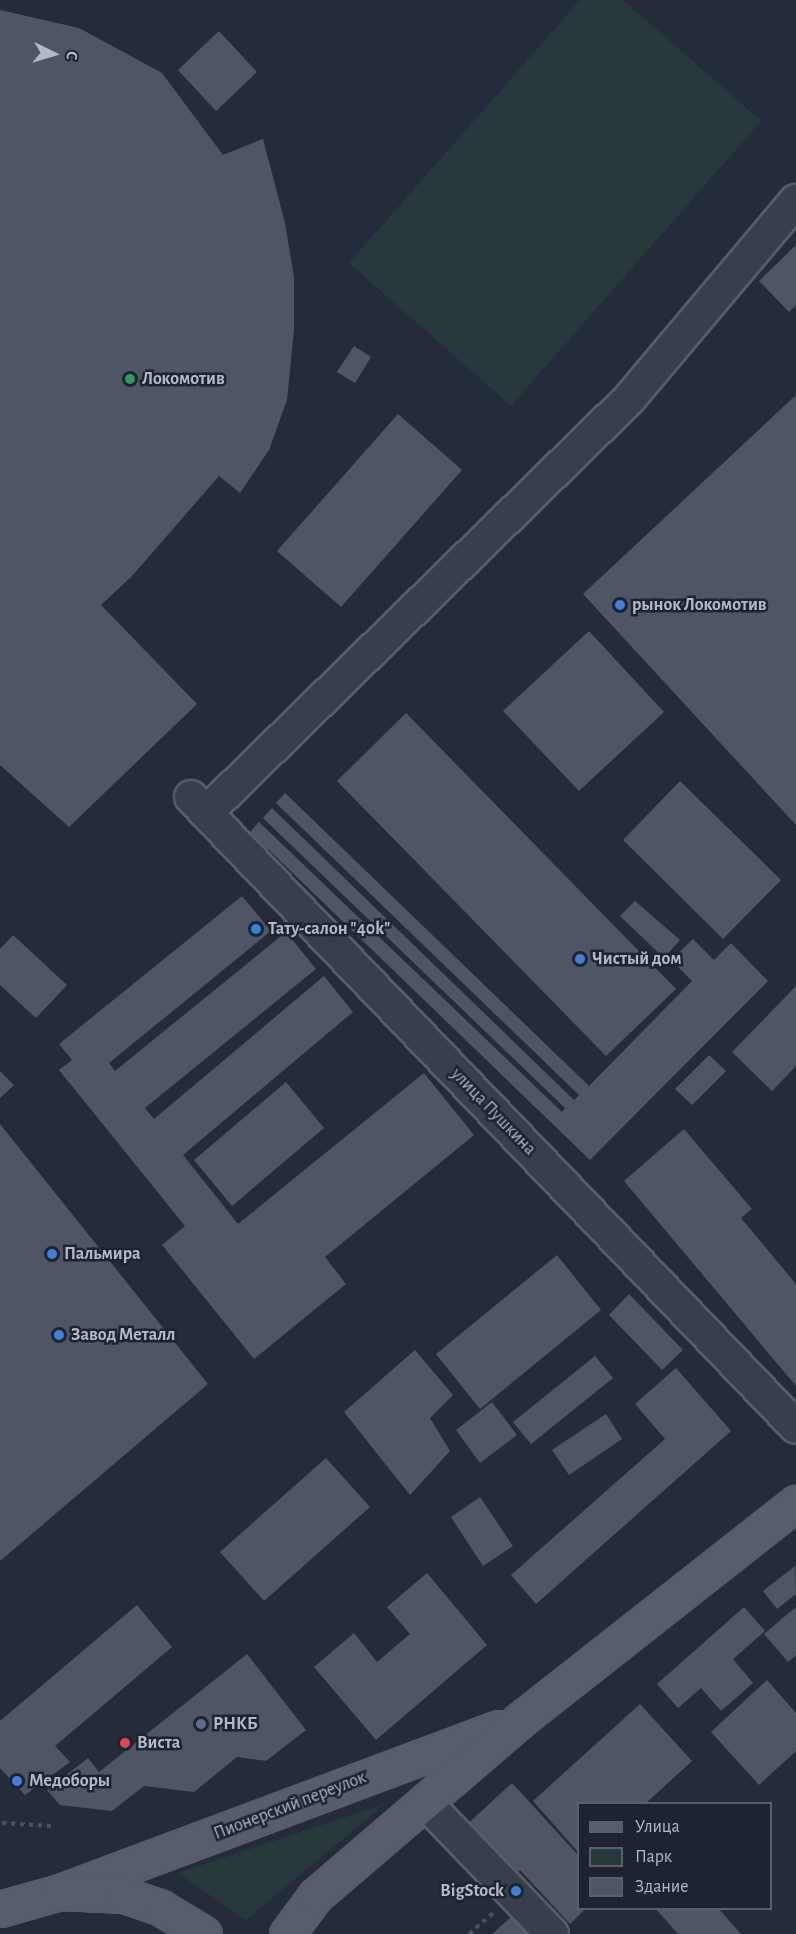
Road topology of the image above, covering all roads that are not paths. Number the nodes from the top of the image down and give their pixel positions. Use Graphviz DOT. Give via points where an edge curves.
graph roads {
  1 [pos="796,201"];
  2 [pos="796,1427"];
  3 [pos="796,1503"];
  4 [pos="520,1720"];
  5 [pos="425,1802"];
  6 [pos="60,1892"];
  7 [pos="1,1906"];
  8 [pos="204,1934"];
  9 [pos="287,1934"];
  10 [pos="552,1934"];
  1 -- 2 [label="street, улица Пушкина" via="629,399 198,805"];
  3 -- 4 [label="main road, Пионерский переулок"];
  4 -- 5 [label="main road, Пионерский переулок"];
  4 -- 6 [label="main road, Пионерский переулок"];
  5 -- 9 [label="main road, Пионерский переулок" via="315,1896"];
  5 -- 10 [label="street"];
  6 -- 7 [label="main road"];
  6 -- 8 [label="main road" via="124,1895 161,1908"];
}
